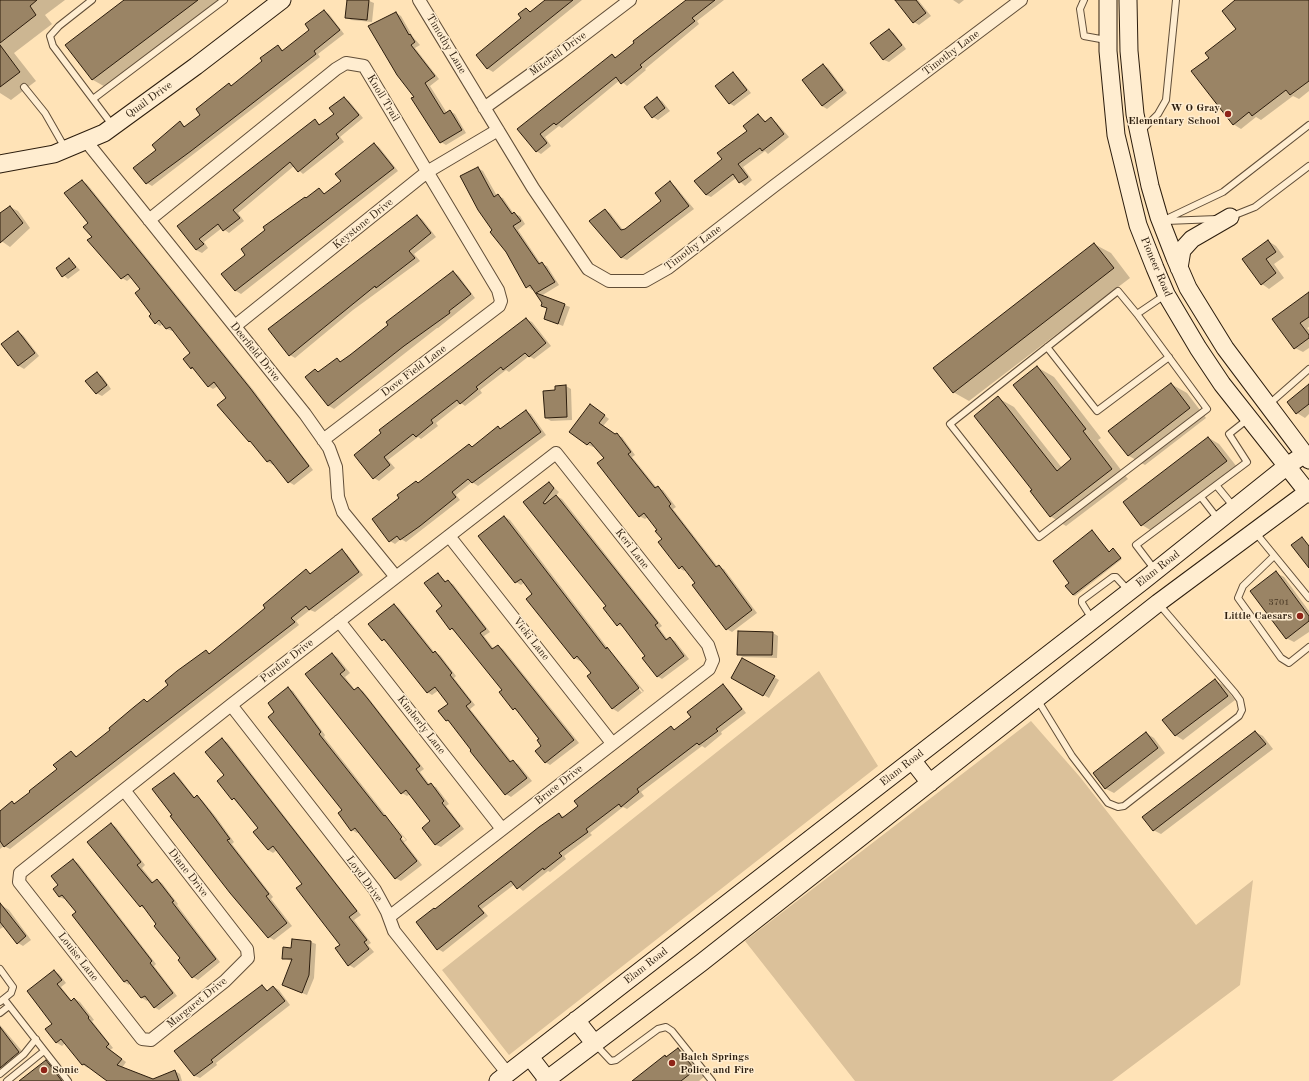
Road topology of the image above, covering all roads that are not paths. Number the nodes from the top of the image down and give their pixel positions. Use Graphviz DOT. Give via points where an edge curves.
graph roads {
  1 [pos="92,0"];
  2 [pos="224,0"];
  3 [pos="419,0"];
  4 [pos="630,0"];
  5 [pos="1021,0"];
  6 [pos="1084,0"];
  7 [pos="1108,0"];
  8 [pos="1128,0"];
  9 [pos="1176,0"];
  10 [pos="275,2"];
  11 [pos="1108,40"];
  12 [pos="24,87"];
  13 [pos="93,99"];
  14 [pos="484,108"];
  15 [pos="1113,112"];
  16 [pos="1309,125"];
  17 [pos="114,126"];
  18 [pos="498,130"];
  19 [pos="1139,134"];
  20 [pos="86,141"];
  21 [pos="66,149"];
  22 [pos="0,164"];
  23 [pos="1309,166"];
  24 [pos="427,172"];
  25 [pos="1230,217"];
  26 [pos="149,220"];
  27 [pos="1161,222"];
  28 [pos="1179,268"];
  29 [pos="1186,284"];
  30 [pos="1166,294"];
  31 [pos="501,301"];
  32 [pos="1137,314"];
  33 [pos="235,326"];
  34 [pos="1047,347"];
  35 [pos="1169,357"];
  36 [pos="1309,369"];
  37 [pos="1268,406"];
  38 [pos="1249,418"];
  39 [pos="323,440"];
  40 [pos="556,453"];
  41 [pos="1307,457"];
  42 [pos="1287,466"];
  43 [pos="1216,485"];
  44 [pos="1309,492"];
  45 [pos="1201,497"];
  46 [pos="1234,509"];
  47 [pos="1220,520"];
  48 [pos="1255,532"];
  49 [pos="449,536"];
  50 [pos="1274,556"];
  51 [pos="1149,576"];
  52 [pos="396,577"];
  53 [pos="1309,598"];
  54 [pos="1158,603"];
  55 [pos="339,621"];
  56 [pos="708,645"];
  57 [pos="1309,647"];
  58 [pos="1037,699"];
  59 [pos="231,705"];
  60 [pos="612,743"];
  61 [pos="912,760"];
  62 [pos="930,783"];
  63 [pos="124,790"];
  64 [pos="502,829"];
  65 [pos="20,873"];
  66 [pos="389,917"];
  67 [pos="248,958"];
  68 [pos="0,969"];
  69 [pos="2,1001"];
  70 [pos="9,1006"];
  71 [pos="0,1013"];
  72 [pos="576,1020"];
  73 [pos="36,1039"];
  74 [pos="142,1039"];
  75 [pos="594,1043"];
  76 [pos="44,1051"];
  77 [pos="530,1057"];
  78 [pos="0,1074"];
  79 [pos="503,1077"];
  80 [pos="546,1080"];
  81 [pos="7,1081"];
  82 [pos="68,1081"];
  83 [pos="712,1081"];
  1 -- 13 [label="lane" via="50,36 53,46"];
  2 -- 13 [label="lane"];
  3 -- 14 [label="street, Timothy Lane"];
  4 -- 14 [label="street, Mitchell Drive"];
  5 -- 18 [label="street, Timothy Lane" via="668,268 645,280 609,281 588,269 533,188"];
  6 -- 11 [label="lane" via="1080,9 1084,36"];
  7 -- 11 [label="main road, Pioneer Road"];
  8 -- 19 [label="main road, Pioneer Road" via="1130,58"];
  9 -- 19 [label="lane" via="1166,100 1158,114"];
  10 -- 17 [label="main road, Quail Drive"];
  11 -- 15 [label="main road, Pioneer Road"];
  12 -- 21 [label="lane" via="45,113"];
  13 -- 17 [label="lane"];
  14 -- 18 [label="street, Timothy Lane"];
  15 -- 27 [label="main road" via="1122,120 1133,178 1144,212 1149,218"];
  15 -- 30 [label="main road, Pioneer Road" via="1125,176 1138,225"];
  16 -- 27 [label="lane" via="1223,192"];
  17 -- 20 [label="main road, Quail Drive"];
  18 -- 24 [label="street, Keystone Drive"];
  19 -- 27 [label="main road, Pioneer Road"];
  20 -- 21 [label="main road, Quail Drive"];
  20 -- 26 [label="street, Deerfield Drive"];
  21 -- 22 [label="main road, Quail Drive" via="54,154"];
  23 -- 25 [label="lane" via="1255,207"];
  24 -- 26 [label="street, Knoll Trail" via="364,66 346,63"];
  24 -- 31 [label="street, Knoll Trail" via="498,290"];
  24 -- 33 [label="street, Keystone Drive"];
  25 -- 27 [label="lane"];
  25 -- 28 [label="main road" via="1192,238 1182,250"];
  26 -- 33 [label="street, Deerfield Drive"];
  27 -- 28 [label="main road, Pioneer Road"];
  28 -- 29 [label="main road, Pioneer Road"];
  29 -- 30 [label="main road"];
  29 -- 37 [label="main road, Pioneer Road" via="1225,348"];
  30 -- 32 [label="lane"];
  30 -- 38 [label="main road, Pioneer Road" via="1222,384"];
  31 -- 39 [label="street, Dove Field Lane" via="499,306"];
  32 -- 34 [label="lane" via="1118,291"];
  32 -- 35 [label="lane"];
  33 -- 39 [label="street, Deerfield Drive"];
  34 -- 35 [label="lane" via="1098,411"];
  34 -- 35 [label="lane" via="950,424 1039,537 1207,409"];
  36 -- 37 [label="lane"];
  37 -- 41 [label="main road, Pioneer Road"];
  38 -- 42 [label="main road, Pioneer Road"];
  38 -- 43 [label="lane" via="1229,434 1247,462"];
  39 -- 52 [label="street, Deerfield Drive" via="336,467 338,497 344,512"];
  40 -- 49 [label="street, Purdue Drive"];
  40 -- 56 [label="street, Keri Lane"];
  41 -- 42 [label="main road, Elam Road"];
  42 -- 44 [label="main road, Pioneer Road"];
  42 -- 46 [label="main road, Elam Road"];
  43 -- 45 [label="lane"];
  43 -- 46 [label="lane"];
  44 -- 48 [label="main road"];
  45 -- 47 [label="lane"];
  45 -- 51 [label="lane" via="1136,545"];
  46 -- 47 [label="main road, Elam Road"];
  47 -- 51 [label="main road, Elam Road"];
  48 -- 50 [label="lane"];
  48 -- 54 [label="main road"];
  49 -- 52 [label="street, Purdue Drive"];
  49 -- 60 [label="street, Vicki Lane"];
  50 -- 53 [label="lane"];
  50 -- 57 [label="lane" via="1243,586 1238,598 1281,658 1289,663"];
  51 -- 54 [label="main road"];
  51 -- 61 [label="main road, Elam Road"];
  52 -- 55 [label="street, Purdue Drive"];
  54 -- 58 [label="main road"];
  54 -- 58 [label="lane" via="1235,693 1242,710 1239,716 1124,806 1118,807 1108,803 1072,756"];
  55 -- 59 [label="street, Purdue Drive"];
  55 -- 64 [label="street, Kimberly Lane"];
  56 -- 60 [label="street, Bruce Drive" via="713,660 709,669"];
  58 -- 62 [label="main road"];
  59 -- 63 [label="street, Purdue Drive"];
  59 -- 66 [label="street, Loyd Drive" via="375,890"];
  60 -- 64 [label="street, Bruce Drive"];
  61 -- 62 [label="main road"];
  61 -- 72 [label="main road, Elam Road"];
  62 -- 75 [label="main road" via="701,963"];
  63 -- 65 [label="street, Purdue Drive"];
  63 -- 67 [label="street, Diane Drive" via="247,948"];
  64 -- 66 [label="street, Bruce Drive"];
  65 -- 74 [label="street, Louise Lane" via="19,882"];
  66 -- 79 [label="street, Loyd Drive" via="394,932"];
  67 -- 74 [label="street, Margaret Drive" via="225,981 151,1040"];
  68 -- 69 [label="lane" via="13,987 11,993"];
  69 -- 70 [label="lane"];
  70 -- 71 [label="lane"];
  70 -- 73 [label="lane"];
  72 -- 75 [label="main road"];
  72 -- 77 [label="main road, Elam Road"];
  73 -- 76 [label="lane"];
  73 -- 78 [label="lane" via="24,1054"];
  75 -- 80 [label="main road"];
  75 -- 83 [label="lane" via="611,1061 616,1060 658,1029 666,1027"];
  76 -- 81 [label="lane"];
  76 -- 82 [label="lane"];
  77 -- 79 [label="main road, Elam Road"];
  77 -- 80 [label="main road"];
}
